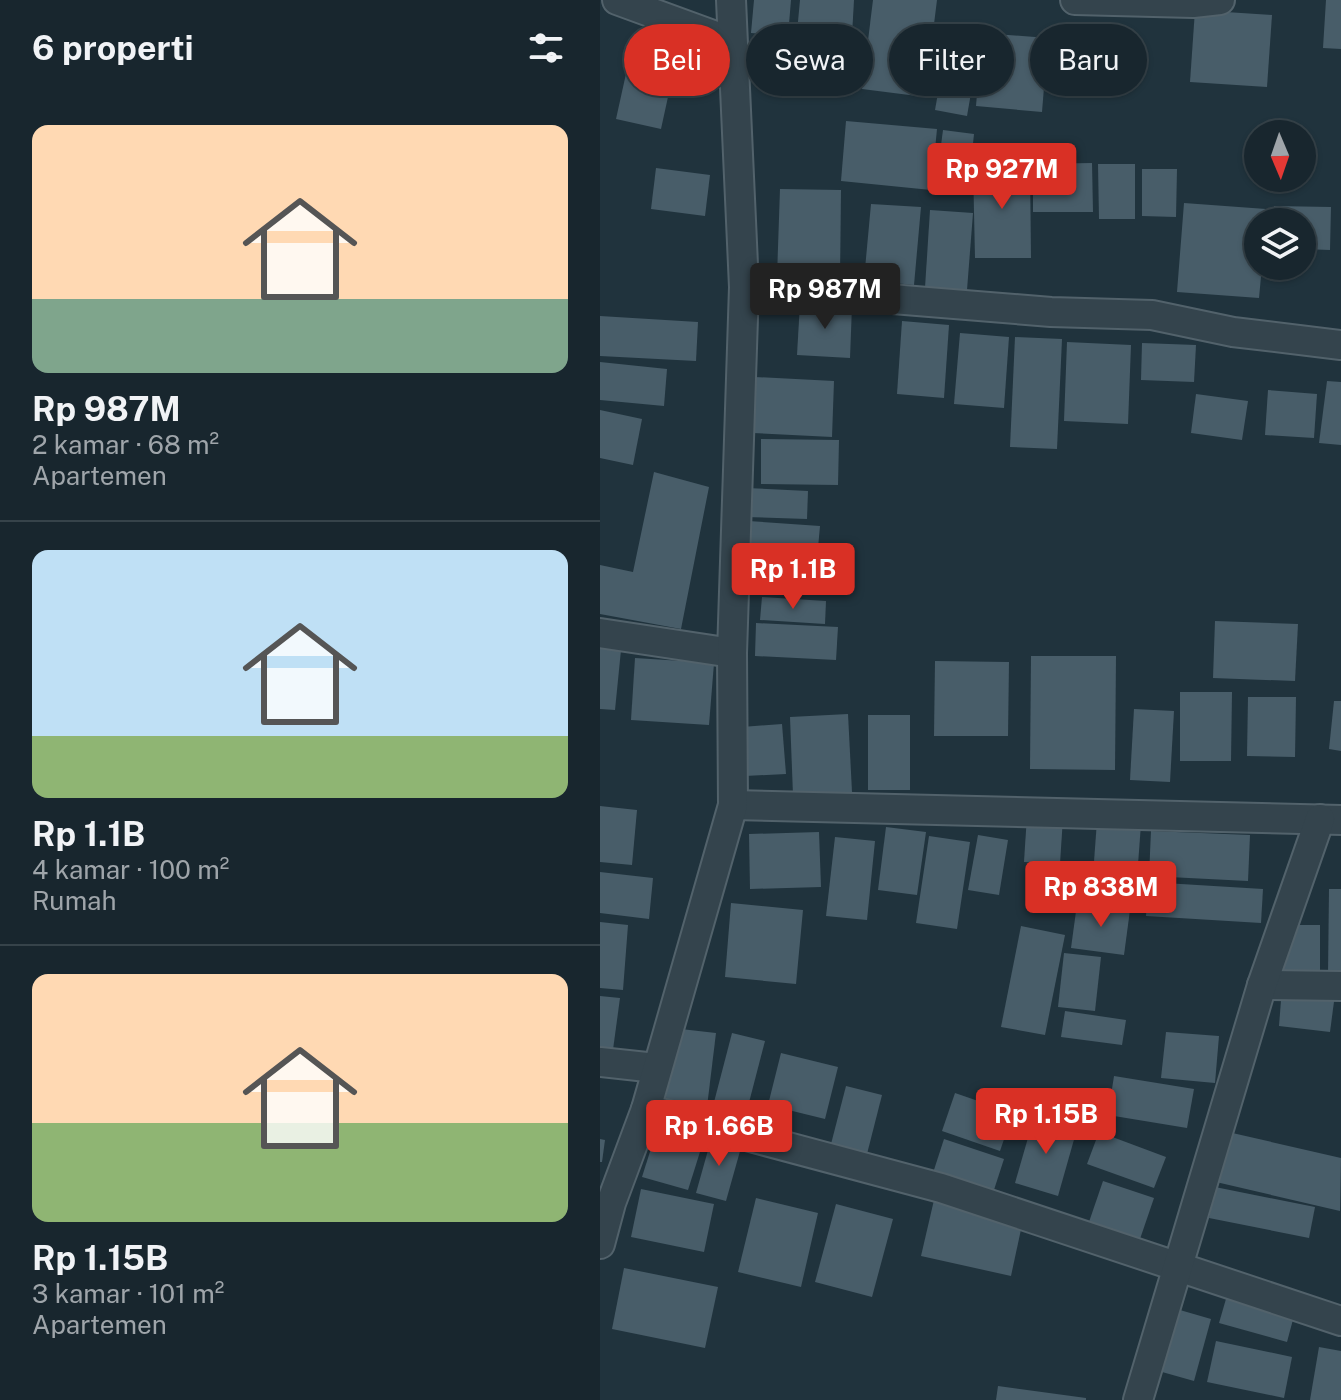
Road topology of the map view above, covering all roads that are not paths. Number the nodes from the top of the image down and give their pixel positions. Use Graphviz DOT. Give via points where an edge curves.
graph roads {
  1 [pos="617,0"];
  2 [pos="731,0"];
  3 [pos="1075,0"];
  4 [pos="1220,0"];
  5 [pos="732,42"];
  6 [pos="744,287"];
  7 [pos="1341,345"];
  8 [pos="600,633"];
  9 [pos="732,653"];
  10 [pos="733,805"];
  11 [pos="1331,819"];
  12 [pos="1262,985"];
  13 [pos="1341,986"];
  14 [pos="600,1062"];
  15 [pos="656,1068"];
  16 [pos="646,1109"];
  17 [pos="600,1244"];
  18 [pos="1176,1268"];
  19 [pos="1341,1321"];
  20 [pos="1138,1400"];
  1 -- 5 [label="street"];
  2 -- 5 [label="street"];
  3 -- 4 [label="street"];
  5 -- 6 [label="street"];
  6 -- 7 [label="street" via="1152,315 1233,332"];
  6 -- 9 [label="street"];
  8 -- 9 [label="street"];
  9 -- 10 [label="street"];
  10 -- 11 [label="street"];
  10 -- 15 [label="street"];
  11 -- 12 [label="street"];
  12 -- 13 [label="street"];
  12 -- 18 [label="street"];
  14 -- 15 [label="street"];
  15 -- 16 [label="street"];
  16 -- 17 [label="street"];
  16 -- 18 [label="street" via="941,1188"];
  18 -- 19 [label="street"];
  18 -- 20 [label="street"];
}
